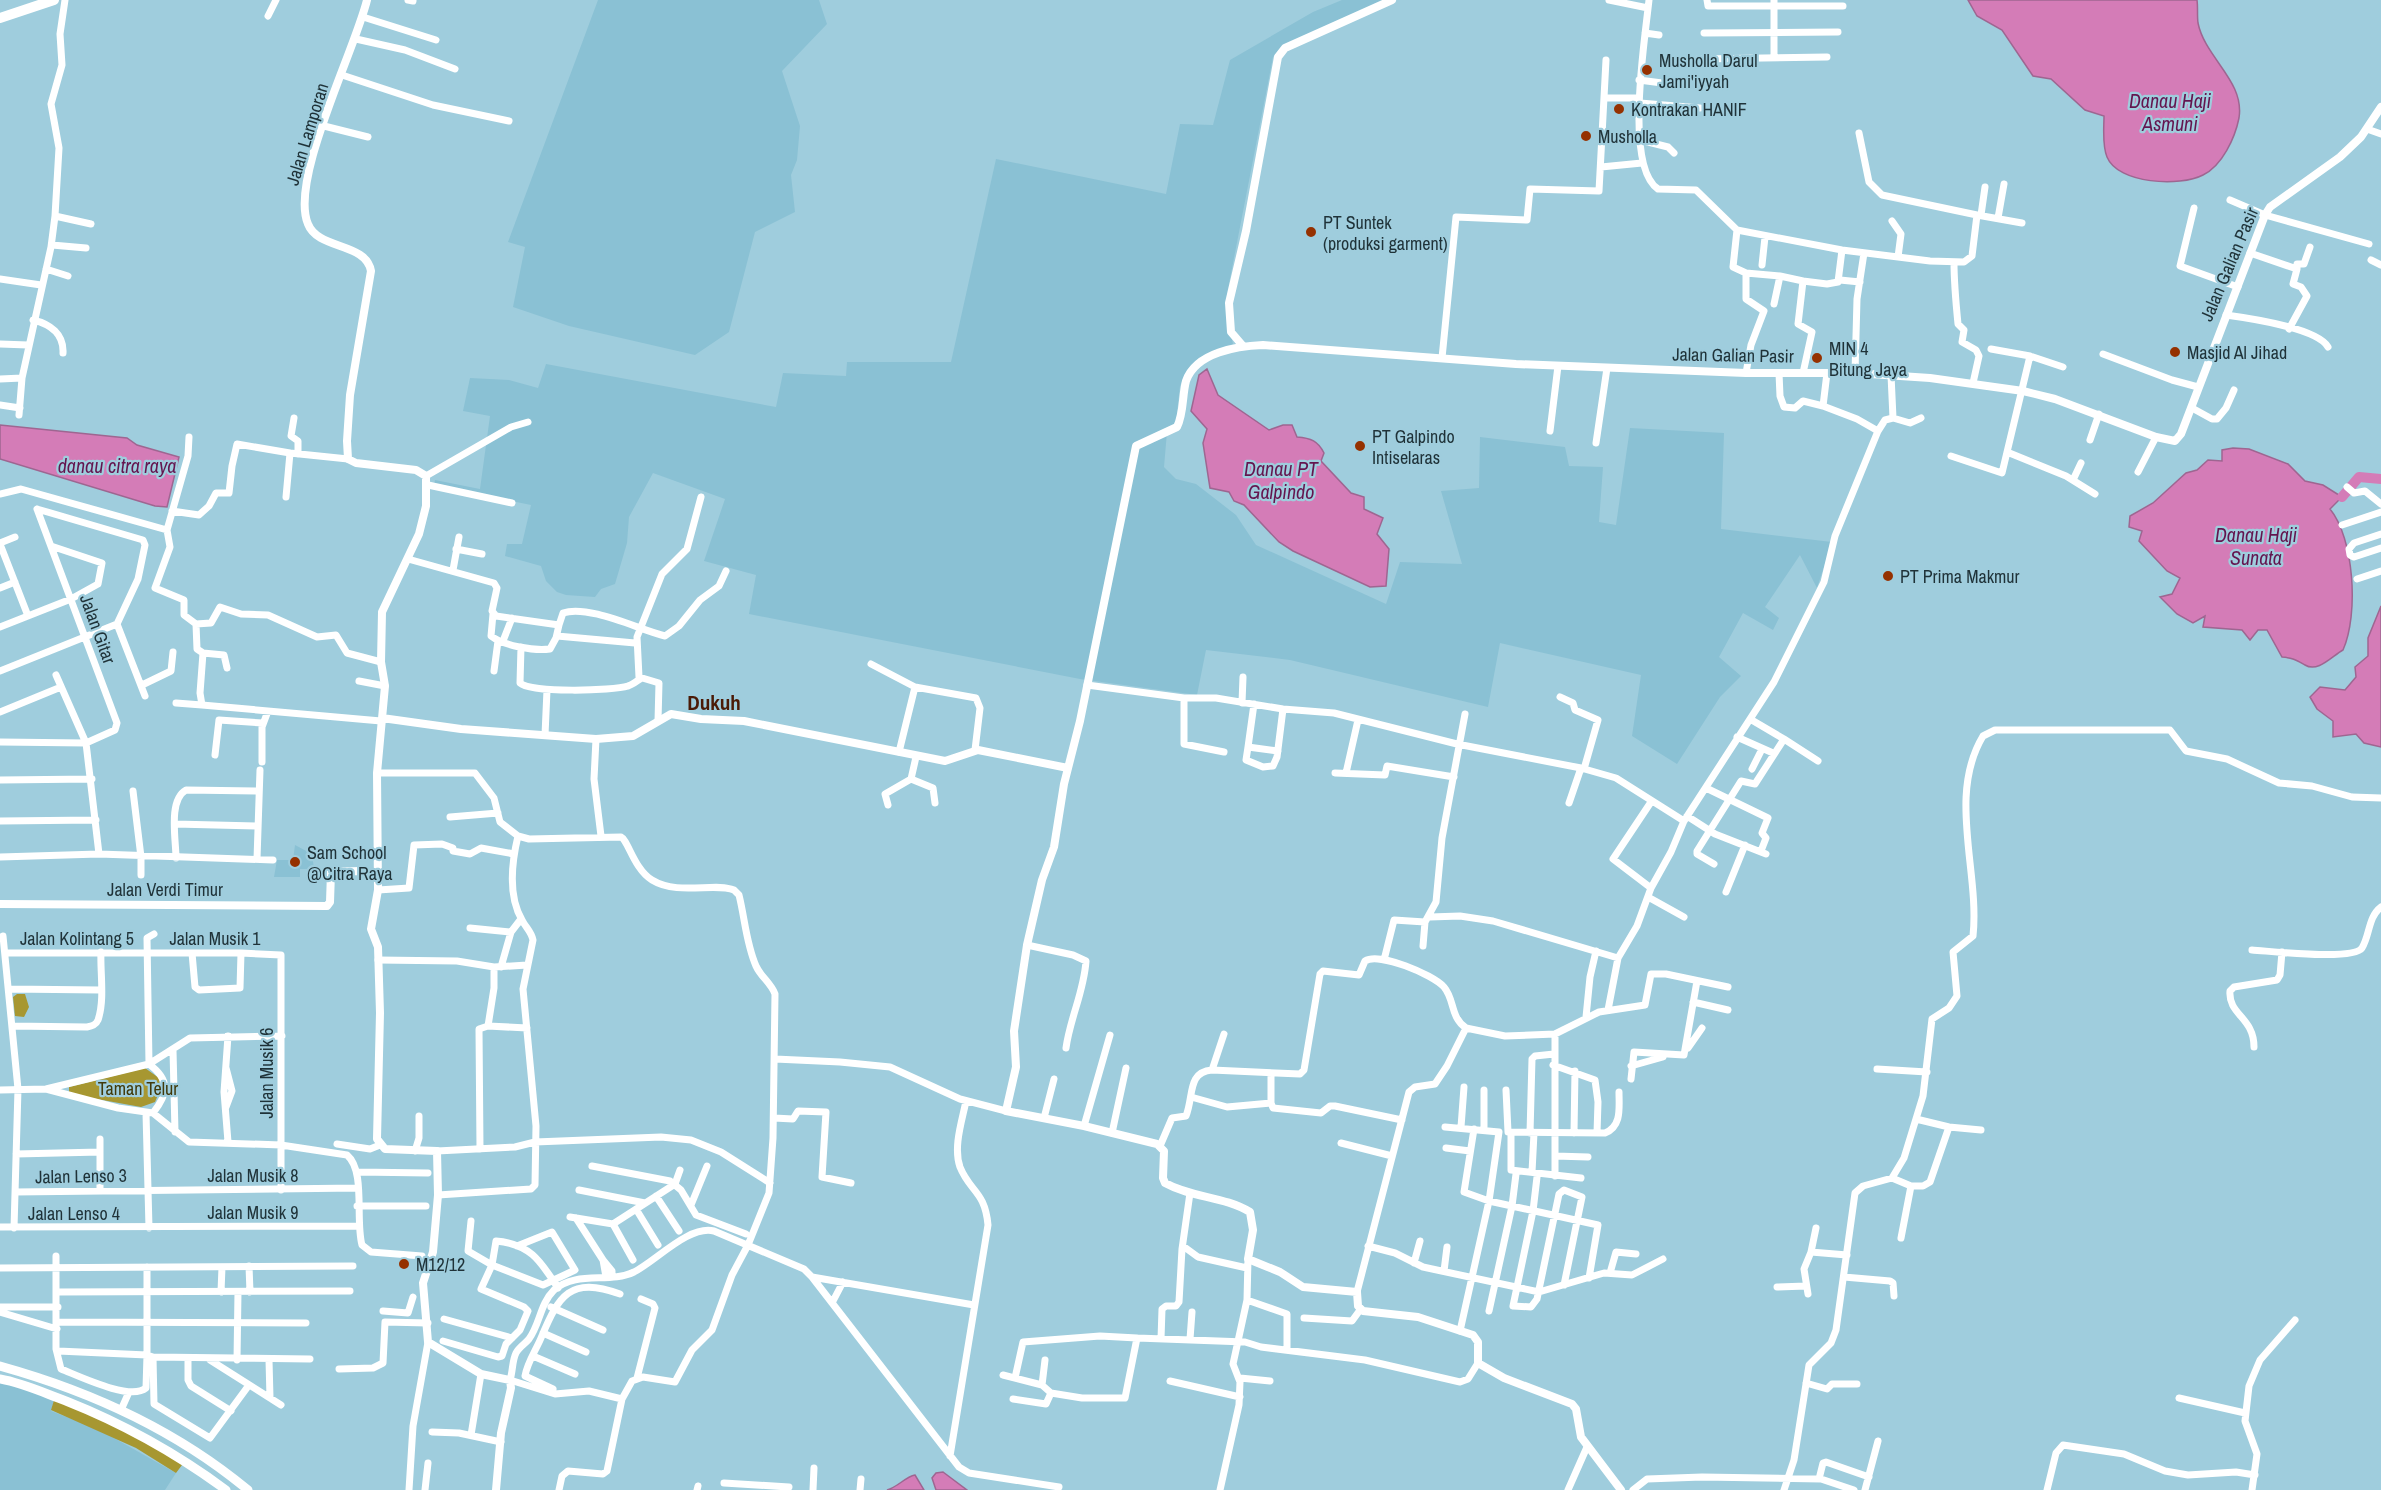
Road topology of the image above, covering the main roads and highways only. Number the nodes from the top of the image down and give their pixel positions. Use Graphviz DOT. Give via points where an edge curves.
graph roads {
  1 [pos="54,0"];
  2 [pos="0,18"];
  3 [pos="0,1366"];
  4 [pos="0,1379"];
  5 [pos="226,1490"];
  6 [pos="248,1490"];
  1 -- 2 [label="highway"];
  3 -- 6 [label="main road" via="45,1378 121,1410 194,1450"];
  4 -- 5 [label="main road" via="104,1416 168,1449"];
}
